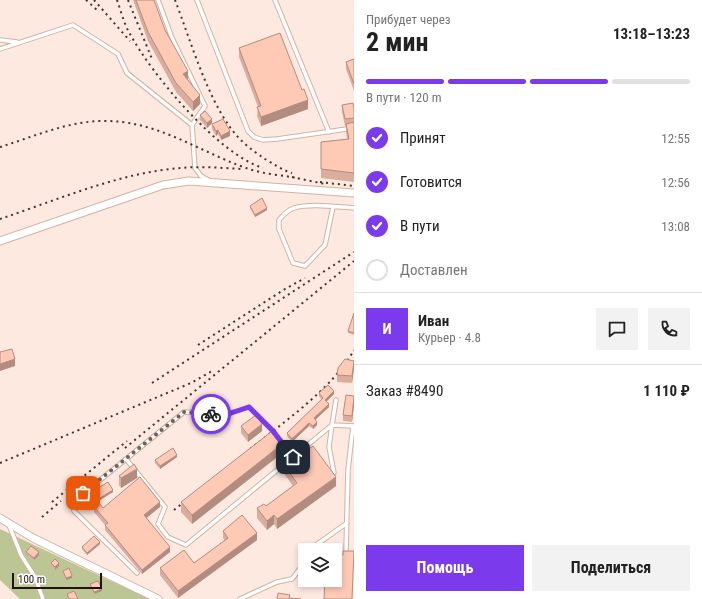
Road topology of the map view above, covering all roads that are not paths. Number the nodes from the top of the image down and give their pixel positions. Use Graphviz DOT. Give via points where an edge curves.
graph roads {
  1 [pos="158,0"];
  2 [pos="197,0"];
  3 [pos="275,0"];
  4 [pos="0,40"];
  5 [pos="19,43"];
  6 [pos="0,49"];
  7 [pos="192,125"];
  8 [pos="354,128"];
  9 [pos="329,132"];
  10 [pos="214,183"];
  11 [pos="354,193"];
  12 [pos="333,207"];
  13 [pos="354,208"];
  14 [pos="0,241"];
  15 [pos="336,400"];
  16 [pos="332,425"];
  17 [pos="353,426"];
  18 [pos="293,457"];
  19 [pos="126,459"];
  20 [pos="334,473"];
  21 [pos="0,518"];
  22 [pos="347,523"];
  23 [pos="9,525"];
  24 [pos="319,543"];
  25 [pos="346,551"];
  26 [pos="298,571"];
  27 [pos="137,573"];
  28 [pos="44,599"];
  29 [pos="158,599"];
  30 [pos="240,599"];
  1 -- 7 [label="lane" via="172,38 205,106"];
  2 -- 9 [label="lane" via="248,132 263,140"];
  3 -- 9 [label="lane"];
  4 -- 5 [label="lane"];
  5 -- 6 [label="lane"];
  5 -- 7 [label="lane" via="73,25 118,54 127,73"];
  7 -- 10 [label="lane" via="195,168 201,176"];
  8 -- 9 [label="lane"];
  10 -- 11 [label="street"];
  10 -- 14 [label="street" via="188,181 163,185"];
  12 -- 12 [label="lane" via="294,208 279,220 279,229 293,263 305,266 325,245"];
  12 -- 13 [label="lane"];
  15 -- 16 [label="lane"];
  16 -- 17 [label="lane"];
  16 -- 18 [label="lane"];
  16 -- 20 [label="lane" via="329,447"];
  17 -- 22 [label="lane" via="348,470"];
  18 -- 19 [label="lane" via="273,431 249,407 228,414 184,412"];
  18 -- 19 [label="lane" via="186,545 168,537 158,524 166,507"];
  19 -- 27 [label="lane" via="73,502 74,512"];
  21 -- 23 [label="street"];
  22 -- 24 [label="lane"];
  22 -- 25 [label="lane"];
  23 -- 28 [label="lane" via="21,556 35,577"];
  23 -- 29 [label="street"];
  26 -- 30 [label="lane" via="292,579 277,582"];
}
